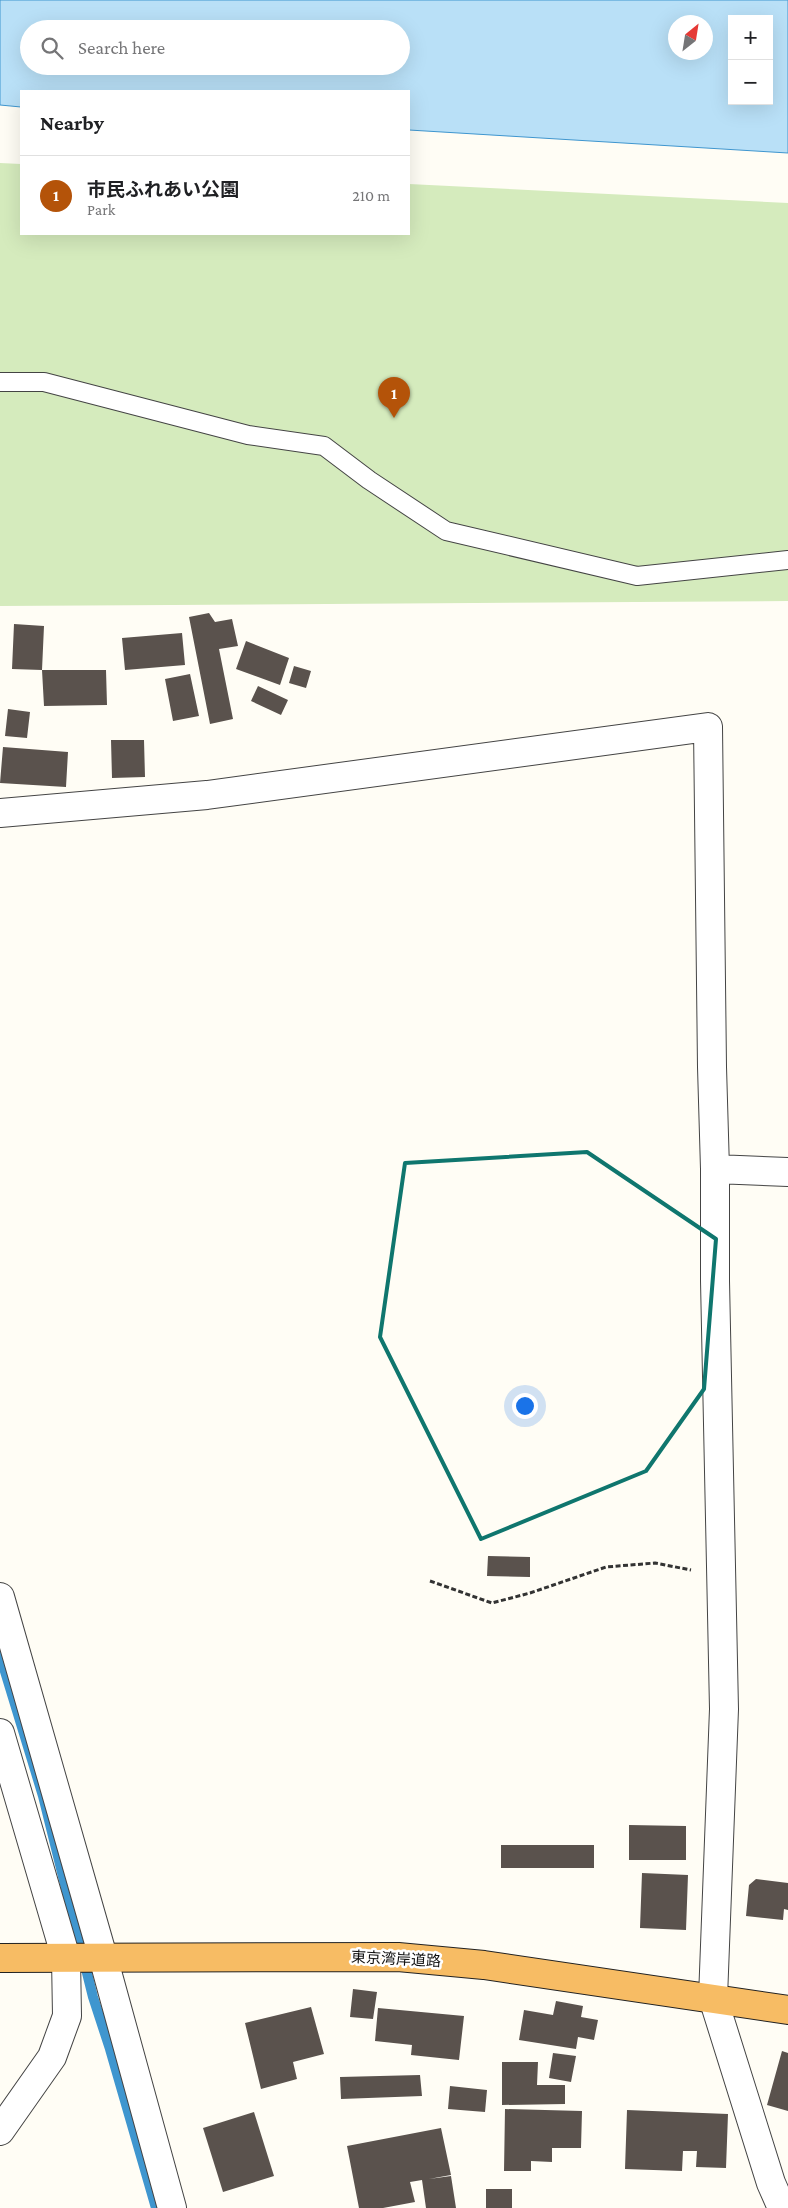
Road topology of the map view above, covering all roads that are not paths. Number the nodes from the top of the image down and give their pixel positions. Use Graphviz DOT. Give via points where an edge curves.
graph roads {
  1 [pos="0,382"];
  2 [pos="788,560"];
  3 [pos="0,813"];
  4 [pos="715,1169"];
  5 [pos="788,1172"];
  6 [pos="0,1598"];
  7 [pos="0,1733"];
  8 [pos="83,1957"];
  9 [pos="0,1958"];
  10 [pos="713,1998"];
  11 [pos="788,2010"];
  12 [pos="0,2131"];
  13 [pos="172,2208"];
  14 [pos="782,2208"];
  1 -- 2 [label="lane" via="44,382 248,435 324,446 446,531 637,576"];
  3 -- 4 [label="street" via="207,795 708,727"];
  4 -- 5 [label="street"];
  4 -- 10 [label="street" via="724,1709"];
  6 -- 8 [label="street"];
  7 -- 8 [label="street"];
  8 -- 9 [label="highway, 東京湾岸道路"];
  8 -- 10 [label="highway, 東京湾岸道路" via="398,1957 484,1965"];
  8 -- 12 [label="street" via="52,2057"];
  8 -- 13 [label="street"];
  10 -- 11 [label="highway, 東京湾岸道路"];
  10 -- 14 [label="street" via="771,2183"];
}
